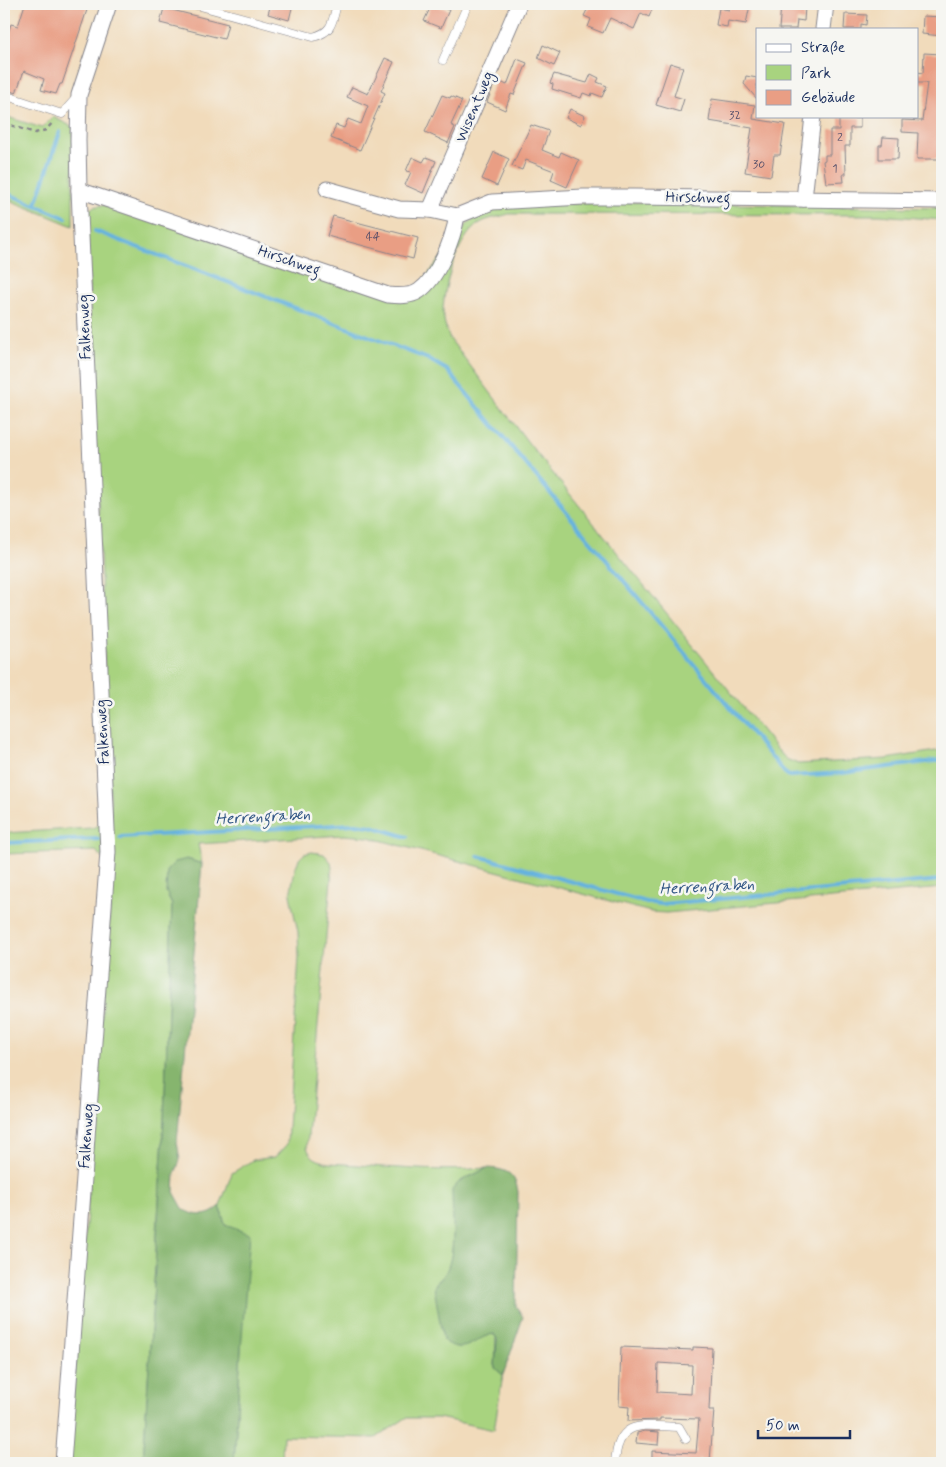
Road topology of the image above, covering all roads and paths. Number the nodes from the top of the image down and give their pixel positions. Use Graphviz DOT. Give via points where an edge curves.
graph roads {
  1 [pos="109,4"];
  2 [pos="193,4"];
  3 [pos="337,4"];
  4 [pos="468,4"];
  5 [pos="519,4"];
  6 [pos="826,4"];
  7 [pos="823,28"];
  8 [pos="443,60"];
  9 [pos="4,95"];
  10 [pos="79,95"];
  11 [pos="62,114"];
  12 [pos="813,118"];
  13 [pos="4,123"];
  14 [pos="79,190"];
  15 [pos="327,190"];
  16 [pos="804,199"];
  17 [pos="942,201"];
  18 [pos="430,210"];
  19 [pos="457,216"];
  20 [pos="686,1439"];
  21 [pos="63,1463"];
  22 [pos="615,1463"];
  1 -- 10 [label="street, Falkenweg"];
  2 -- 3 [label="lane" via="313,37 323,35 331,27"];
  4 -- 8 [label="lane"];
  5 -- 18 [label="street, Wisentweg"];
  6 -- 7 [label="street"];
  9 -- 11 [label="lane"];
  10 -- 11 [label="lane"];
  10 -- 14 [label="street, Falkenweg"];
  11 -- 13 [label="path" via="46,130 36,133"];
  12 -- 16 [label="street"];
  14 -- 19 [label="street, Hirschweg" via="388,295 401,296 418,292 430,280 448,249"];
  14 -- 21 [label="street, Falkenweg" via="108,852"];
  15 -- 18 [label="street" via="399,209"];
  16 -- 17 [label="street, Hirschweg"];
  16 -- 19 [label="street, Hirschweg" via="583,197 492,202"];
  18 -- 19 [label="street"];
  20 -- 22 [label="lane" via="679,1427 630,1428 618,1445"];
}
